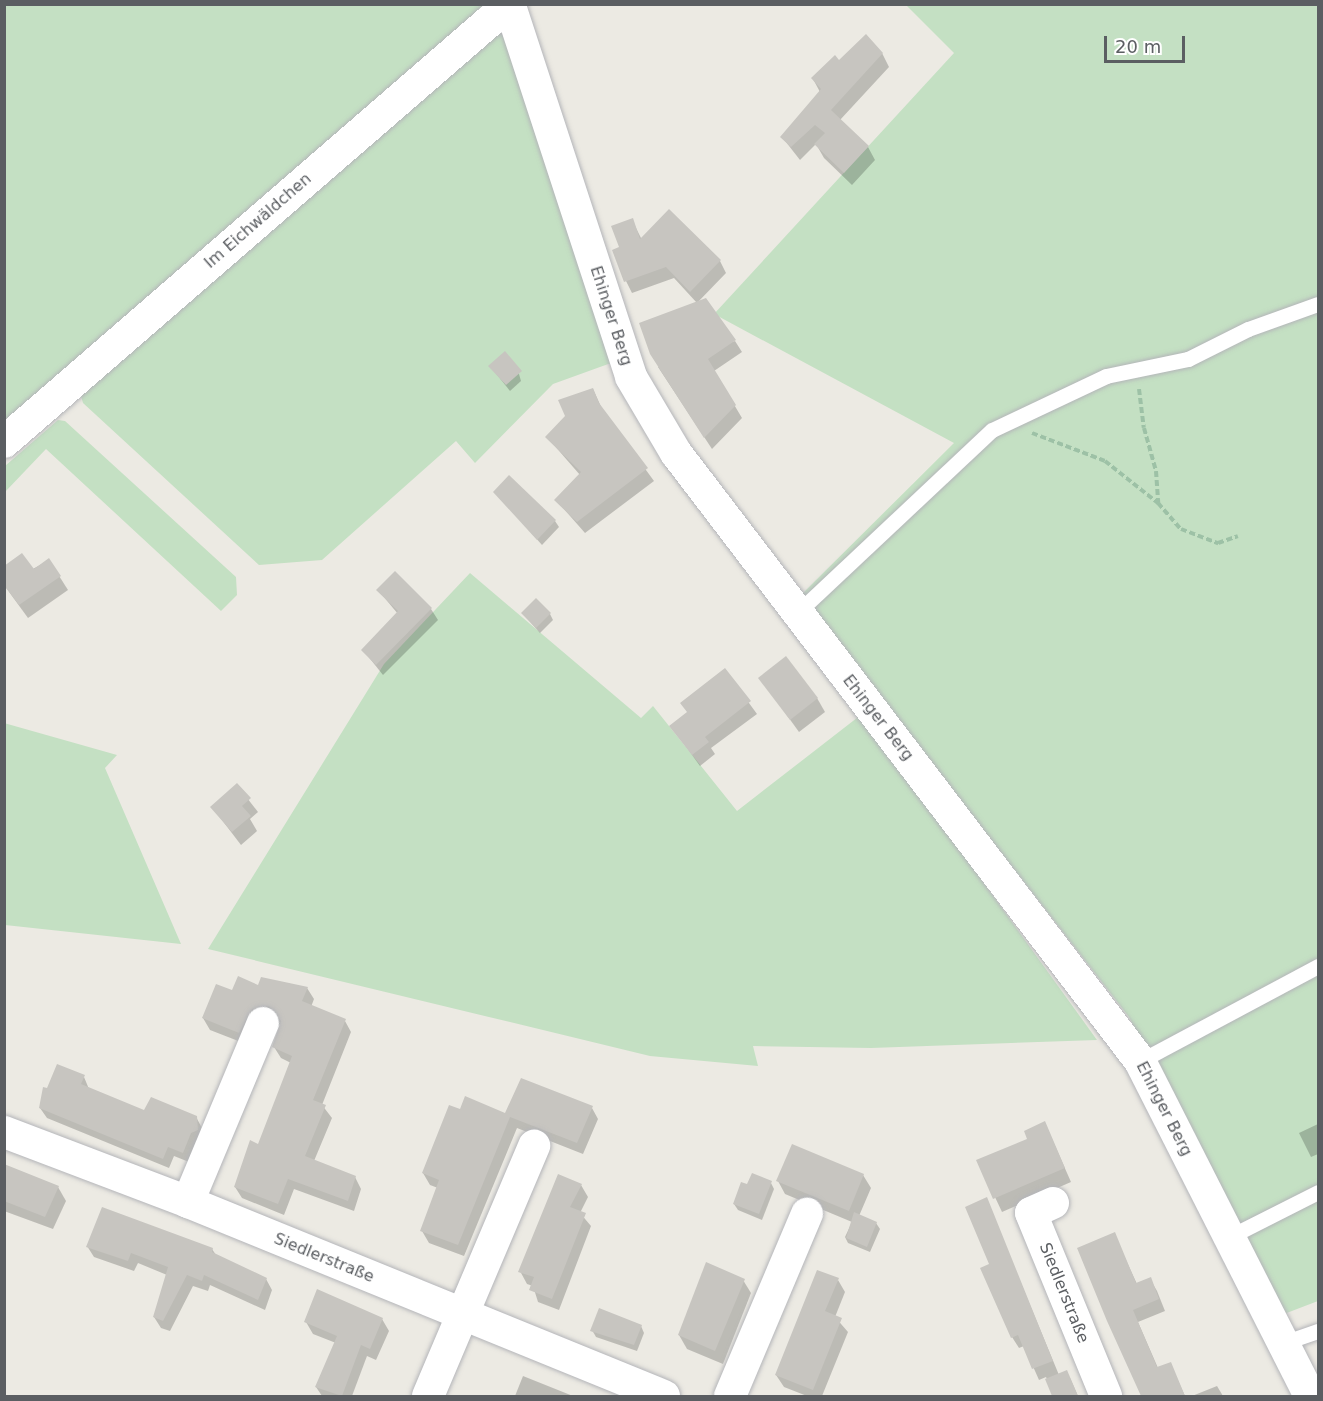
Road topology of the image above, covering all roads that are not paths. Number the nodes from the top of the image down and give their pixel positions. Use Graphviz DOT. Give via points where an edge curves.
graph roads {
  1 [pos="512,6"];
  2 [pos="1318,304"];
  3 [pos="4,442"];
  4 [pos="797,613"];
  5 [pos="1318,966"];
  6 [pos="263,1023"];
  7 [pos="1140,1061"];
  8 [pos="4,1132"];
  9 [pos="534,1146"];
  10 [pos="1318,1192"];
  11 [pos="188,1202"];
  12 [pos="1053,1203"];
  13 [pos="807,1214"];
  14 [pos="1229,1237"];
  15 [pos="460,1314"];
  16 [pos="1318,1331"];
  17 [pos="1283,1343"];
  18 [pos="428,1396"];
  19 [pos="664,1396"];
  20 [pos="730,1396"];
  21 [pos="1106,1396"];
  22 [pos="1310,1396"];
  1 -- 3 [label="street, Im Eichwäldchen" via="490,20"];
  1 -- 4 [label="street, Ehinger Berg" via="631,377 676,453"];
  2 -- 4 [label="lane" via="1248,329 1188,359 1106,376 992,430"];
  4 -- 7 [label="street, Ehinger Berg"];
  5 -- 7 [label="lane"];
  6 -- 11 [label="street"];
  7 -- 14 [label="street, Ehinger Berg"];
  8 -- 11 [label="street, Siedlerstraße"];
  9 -- 15 [label="street"];
  10 -- 14 [label="lane"];
  11 -- 15 [label="street, Siedlerstraße"];
  12 -- 21 [label="street, Siedlerstraße" via="1031,1213"];
  13 -- 20 [label="street"];
  14 -- 17 [label="street, Ehinger Berg"];
  15 -- 18 [label="street"];
  15 -- 19 [label="street, Siedlerstraße"];
  16 -- 17 [label="lane"];
  17 -- 22 [label="street, Ehinger Berg"];
}
